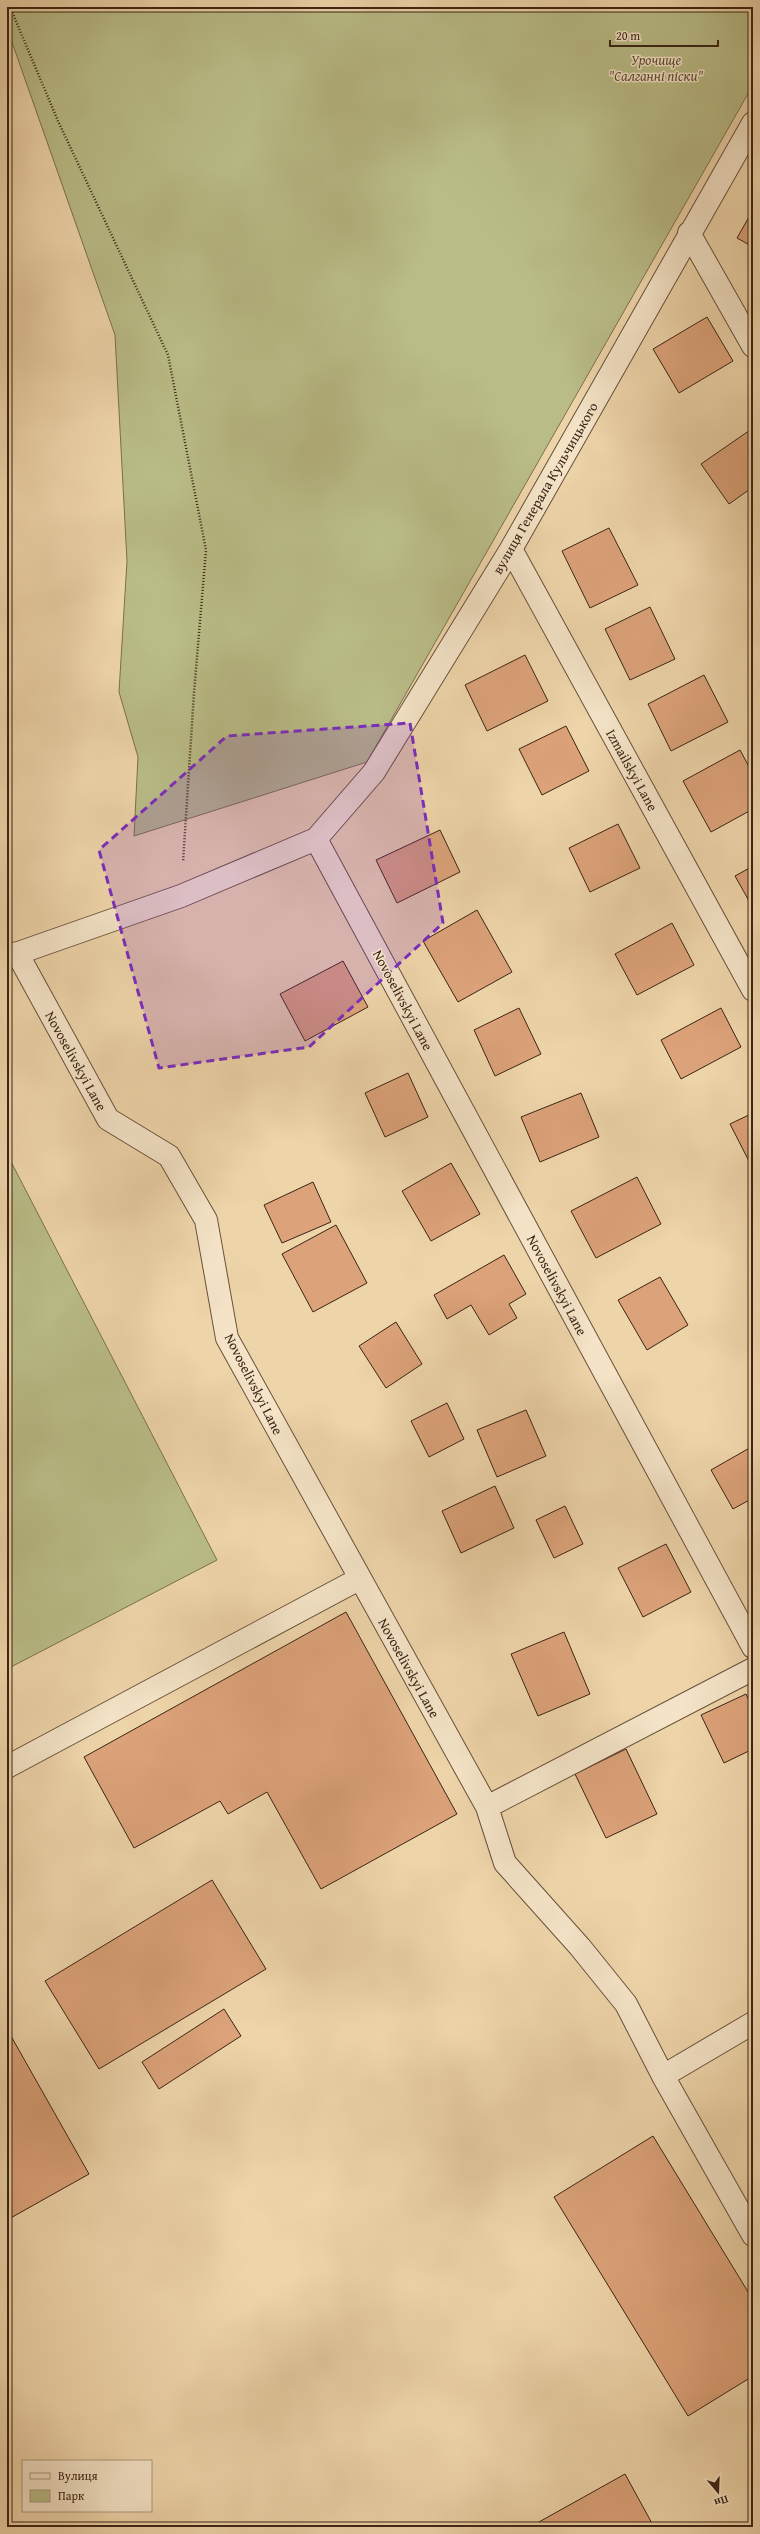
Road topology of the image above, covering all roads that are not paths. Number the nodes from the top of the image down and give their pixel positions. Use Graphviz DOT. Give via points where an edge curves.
graph roads {
  1 [pos="753,123"];
  2 [pos="689,233"];
  3 [pos="753,346"];
  4 [pos="511,550"];
  5 [pos="316,839"];
  6 [pos="12,955"];
  7 [pos="753,990"];
  8 [pos="359,1579"];
  9 [pos="753,1647"];
  10 [pos="753,1669"];
  11 [pos="7,1767"];
  12 [pos="487,1807"];
  13 [pos="753,2023"];
  14 [pos="663,2076"];
  15 [pos="753,2235"];
  1 -- 2 [label="street, вулиця Генерала Кульчицького"];
  2 -- 3 [label="street"];
  2 -- 4 [label="street, вулиця Генерала Кульчицького"];
  4 -- 5 [label="street, вулиця Генерала Кульчицького" via="374,772"];
  4 -- 7 [label="street, Izmailskyi Lane"];
  5 -- 6 [label="street" via="181,896"];
  5 -- 9 [label="street, Novoselivskyi Lane"];
  6 -- 8 [label="street, Novoselivskyi Lane" via="108,1119 169,1156 206,1220 227,1338"];
  8 -- 11 [label="street"];
  8 -- 12 [label="street, Novoselivskyi Lane"];
  10 -- 12 [label="street"];
  12 -- 14 [label="street, Novoselivskyi Lane" via="505,1863 580,1947 626,2004"];
  13 -- 14 [label="street"];
  14 -- 15 [label="street, Novoselivskyi Lane"];
}
